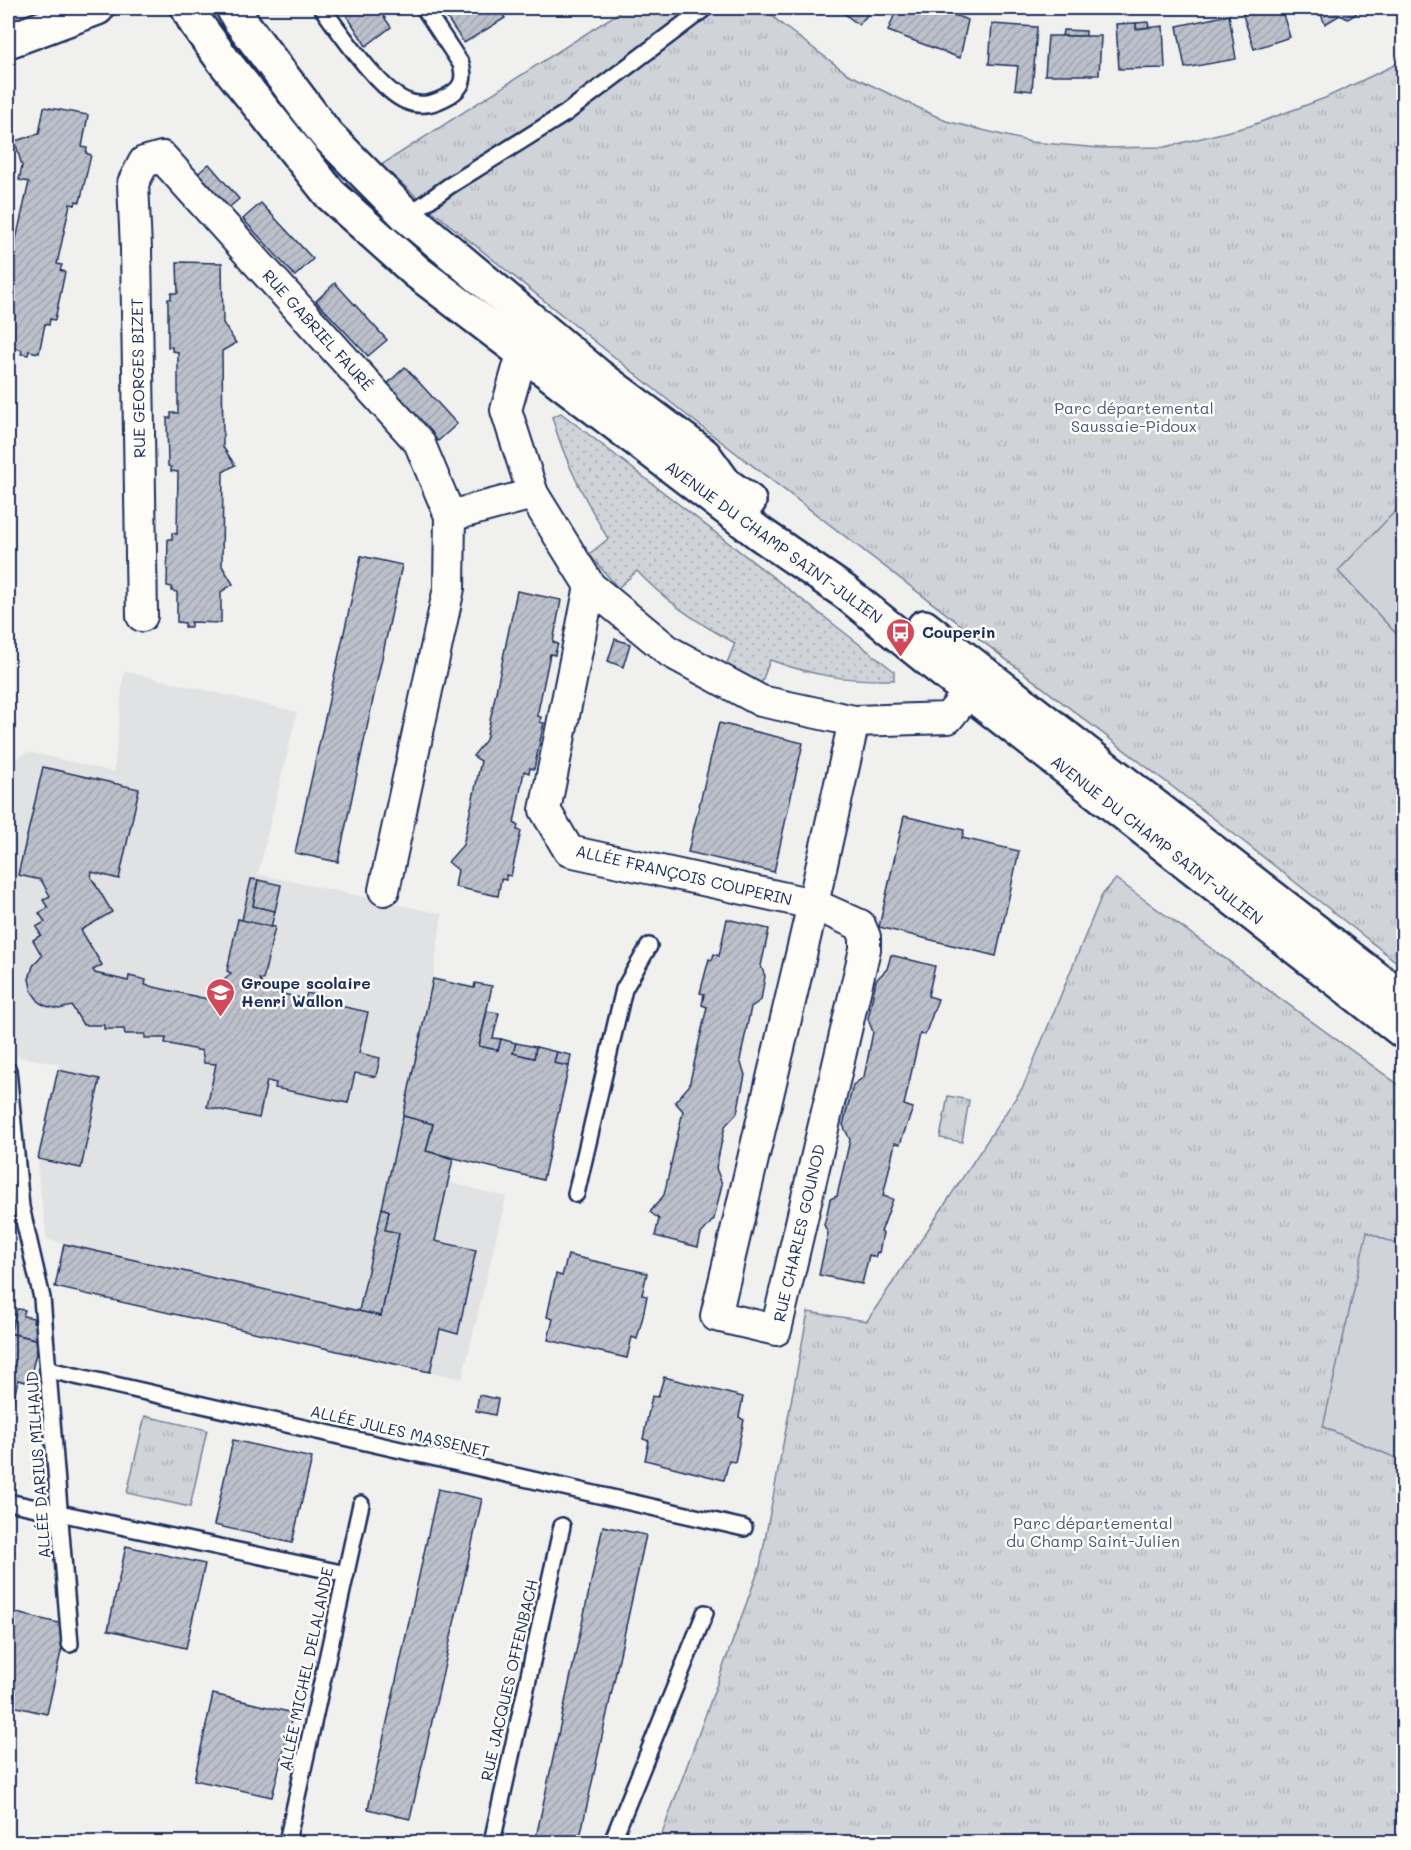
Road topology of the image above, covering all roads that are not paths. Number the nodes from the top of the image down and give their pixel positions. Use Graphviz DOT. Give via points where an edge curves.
graph roads {
  1 [pos="97,8"];
  2 [pos="188,8"];
  3 [pos="233,8"];
  4 [pos="322,8"];
  5 [pos="424,8"];
  6 [pos="705,8"];
  7 [pos="8,41"];
  8 [pos="162,157"];
  9 [pos="407,216"];
  10 [pos="562,347"];
  11 [pos="522,354"];
  12 [pos="533,494"];
  13 [pos="450,516"];
  14 [pos="590,586"];
  15 [pos="142,616"];
  16 [pos="927,629"];
  17 [pos="969,692"];
  18 [pos="854,721"];
  19 [pos="384,890"];
  20 [pos="813,904"];
  21 [pos="649,946"];
  22 [pos="1404,1000"];
  23 [pos="1404,1032"];
  24 [pos="8,1070"];
  25 [pos="576,1194"];
  26 [pos="49,1370"];
  27 [pos="8,1502"];
  28 [pos="361,1504"];
  29 [pos="58,1514"];
  30 [pos="562,1526"];
  31 [pos="744,1528"];
  32 [pos="346,1574"];
  33 [pos="705,1612"];
  34 [pos="70,1644"];
  35 [pos="287,1842"];
  36 [pos="492,1842"];
  37 [pos="612,1842"];
  1 -- 7 [label="main road"];
  2 -- 11 [label="main road, AVENUE DU CHAMP SAINT-JULIEN" via="223,60 330,194 417,273"];
  3 -- 9 [label="main road, AVENUE DU CHAMP SAINT-JULIEN" via="326,135"];
  4 -- 5 [label="lane" via="390,90 404,100 422,105 436,103 455,92 464,74"];
  6 -- 9 [label="lane" via="566,113"];
  8 -- 13 [label="street, RUE GABRIEL FAURÉ" via="419,442"];
  8 -- 15 [label="street, RUE GEORGES BIZET" via="144,162 133,183"];
  9 -- 10 [label="main road, AVENUE DU CHAMP SAINT-JULIEN"];
  10 -- 11 [label="main road"];
  10 -- 16 [label="main road, AVENUE DU CHAMP SAINT-JULIEN" via="704,455 725,484 820,556"];
  11 -- 12 [label="street" via="506,410"];
  11 -- 17 [label="main road, AVENUE DU CHAMP SAINT-JULIEN" via="759,533 845,592"];
  12 -- 13 [label="street"];
  12 -- 14 [label="street"];
  13 -- 19 [label="street, RUE GABRIEL FAURÉ" via="449,588"];
  14 -- 18 [label="street" via="670,652 761,701"];
  14 -- 20 [label="street, ALLÉE FRANÇOIS COUPERIN" via="545,810 569,851"];
  16 -- 17 [label="main road" via="962,668"];
  16 -- 22 [label="main road, AVENUE DU CHAMP SAINT-JULIEN"];
  17 -- 18 [label="street" via="948,718"];
  17 -- 23 [label="main road, AVENUE DU CHAMP SAINT-JULIEN"];
  18 -- 20 [label="street, ALLÉE FRANÇOIS COUPERIN"];
  20 -- 20 [label="street, RUE CHARLES GOUNOD" via="716,1316 776,1330 865,949 860,925"];
  21 -- 25 [label="lane" via="624,989"];
  24 -- 26 [label="lane, ALLÉE DARIUS MILHAUD" via="21,1207 42,1298"];
  26 -- 29 [label="lane, ALLÉE DARIUS MILHAUD"];
  26 -- 31 [label="lane, ALLÉE JULES MASSENET"];
  27 -- 29 [label="lane"];
  28 -- 32 [label="lane, ALLÉE MICHEL DELALANDE"];
  29 -- 32 [label="lane"];
  29 -- 34 [label="lane, ALLÉE DARIUS MILHAUD"];
  30 -- 36 [label="lane, RUE JACQUES OFFENBACH"];
  32 -- 35 [label="lane, ALLÉE MICHEL DELALANDE"];
  33 -- 37 [label="lane"];
}
